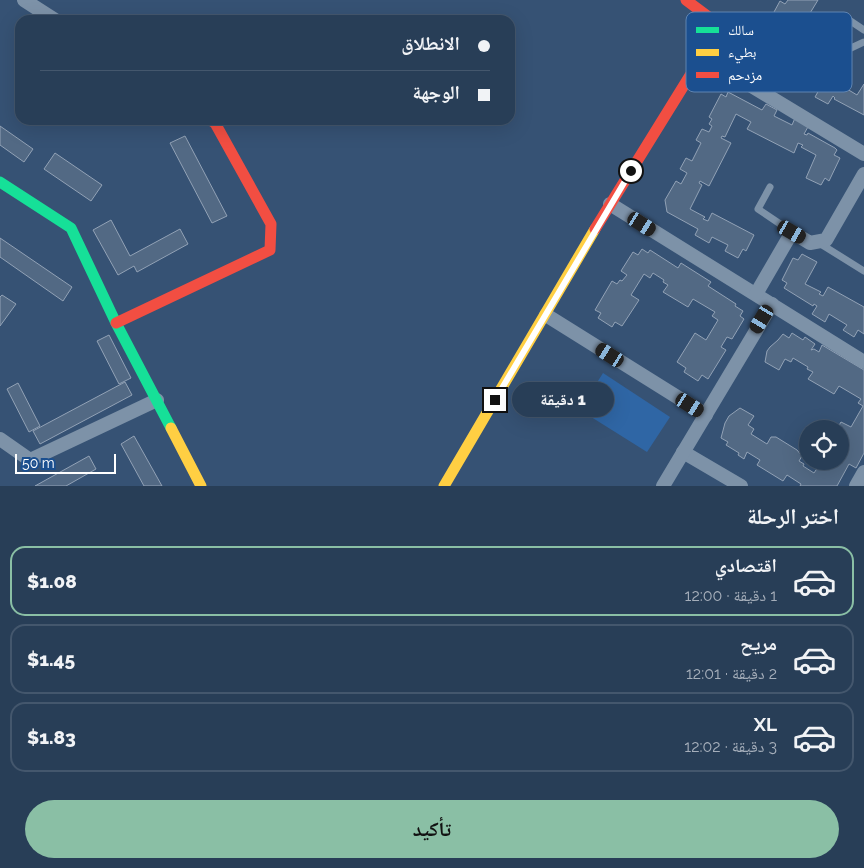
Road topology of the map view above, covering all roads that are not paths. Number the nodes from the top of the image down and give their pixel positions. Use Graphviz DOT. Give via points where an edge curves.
graph roads {
  1 [pos="24,0"];
  2 [pos="689,1"];
  3 [pos="703,12"];
  4 [pos="47,15"];
  5 [pos="852,22"];
  6 [pos="864,30"];
  7 [pos="864,42"];
  8 [pos="852,48"];
  9 [pos="686,82"];
  10 [pos="762,92"];
  11 [pos="216,125"];
  12 [pos="864,154"];
  13 [pos="864,174"];
  14 [pos="0,182"];
  15 [pos="770,187"];
  16 [pos="610,204"];
  17 [pos="792,232"];
  18 [pos="817,242"];
  19 [pos="864,271"];
  20 [pos="756,294"];
  21 [pos="772,304"];
  22 [pos="546,315"];
  23 [pos="116,323"];
  24 [pos="864,362"];
  25 [pos="157,400"];
  26 [pos="706,415"];
  27 [pos="0,439"];
  28 [pos="683,452"];
  29 [pos="864,472"];
  30 [pos="201,486"];
  31 [pos="444,486"];
  32 [pos="663,486"];
  33 [pos="741,486"];
  34 [pos="856,486"];
  1 -- 4 [label="street"];
  2 -- 3 [label="street"];
  5 -- 6 [label="lane"];
  7 -- 8 [label="lane"];
  9 -- 16 [label="street"];
  10 -- 12 [label="street"];
  11 -- 23 [label="street" via="271,224 270,250"];
  13 -- 18 [label="street" via="826,240"];
  14 -- 23 [label="street" via="71,228"];
  15 -- 17 [label="lane" via="758,209"];
  16 -- 20 [label="street"];
  16 -- 22 [label="street"];
  17 -- 18 [label="street" via="810,243"];
  17 -- 20 [label="street"];
  18 -- 19 [label="lane"];
  20 -- 21 [label="street"];
  21 -- 24 [label="street"];
  21 -- 26 [label="street"];
  22 -- 26 [label="street"];
  22 -- 31 [label="street"];
  23 -- 25 [label="street"];
  25 -- 27 [label="street" via="30,460"];
  25 -- 30 [label="street"];
  26 -- 28 [label="street"];
  28 -- 32 [label="street"];
  28 -- 33 [label="street"];
  29 -- 34 [label="street"];
}
